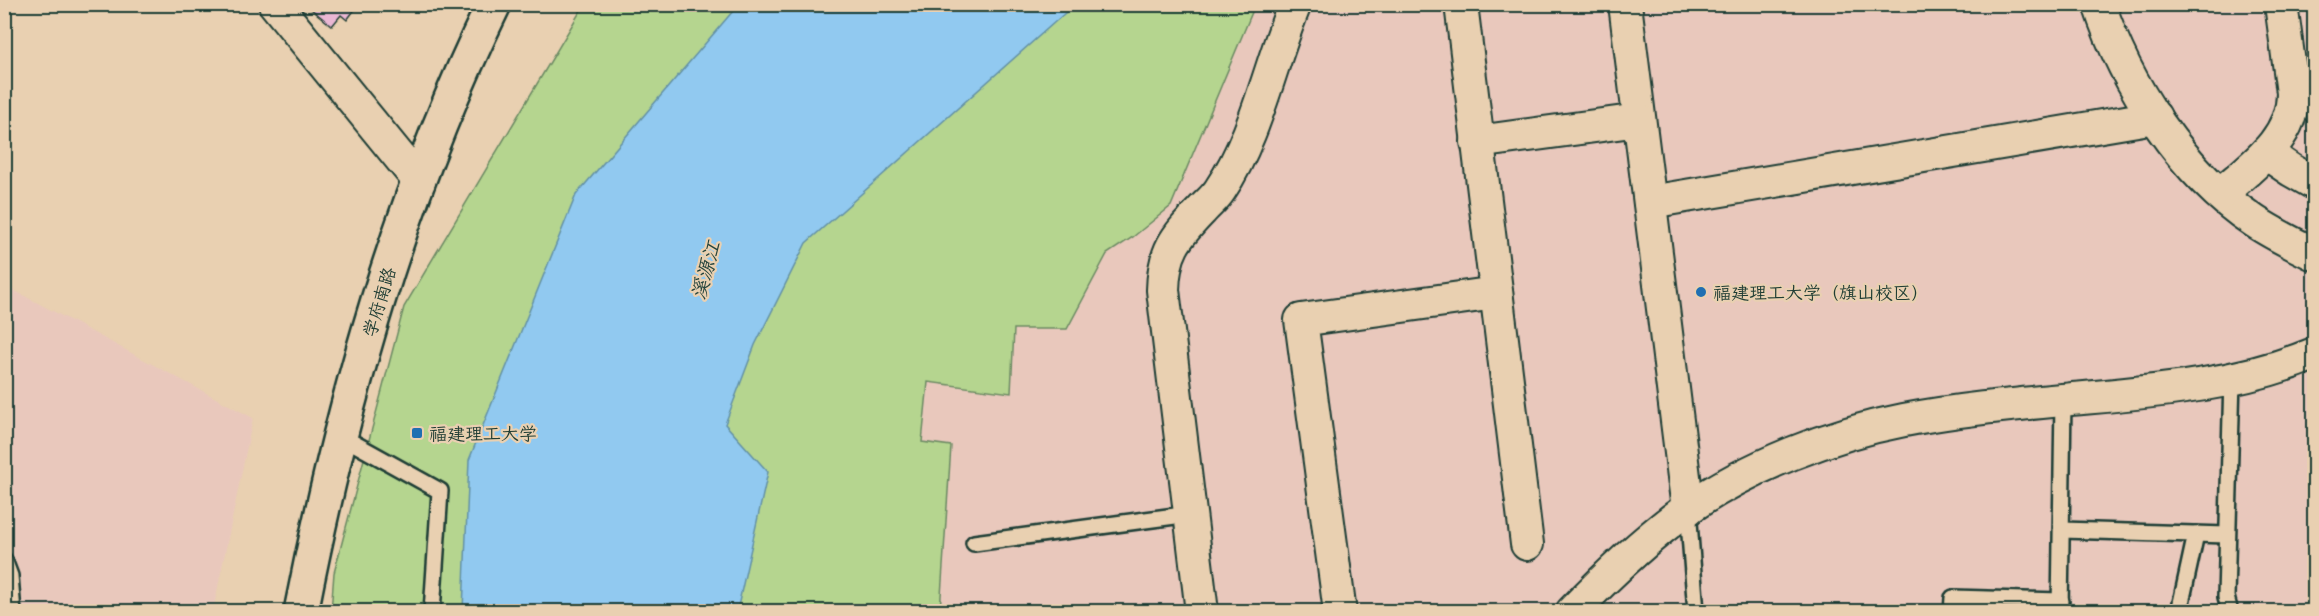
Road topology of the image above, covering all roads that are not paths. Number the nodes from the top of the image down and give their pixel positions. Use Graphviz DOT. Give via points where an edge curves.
graph roads {
  1 [pos="275,4"];
  2 [pos="494,4"];
  3 [pos="1295,4"];
  4 [pos="1461,4"];
  5 [pos="1625,4"];
  6 [pos="2099,4"];
  7 [pos="2281,4"];
  8 [pos="2155,117"];
  9 [pos="1639,120"];
  10 [pos="1478,142"];
  11 [pos="2266,153"];
  12 [pos="419,181"];
  13 [pos="2314,183"];
  14 [pos="2220,194"];
  15 [pos="1650,202"];
  16 [pos="2314,254"];
  17 [pos="1496,293"];
  18 [pos="2314,354"];
  19 [pos="2232,379"];
  20 [pos="2063,400"];
  21 [pos="339,435"];
  22 [pos="1688,509"];
  23 [pos="1190,514"];
  24 [pos="2061,530"];
  25 [pos="2196,534"];
  26 [pos="2227,535"];
  27 [pos="974,543"];
  28 [pos="1527,544"];
  29 [pos="4,560"];
  30 [pos="2061,606"];
  31 [pos="13,612"];
  32 [pos="301,612"];
  33 [pos="432,612"];
  34 [pos="1202,612"];
  35 [pos="1340,612"];
  36 [pos="1572,612"];
  37 [pos="1696,612"];
  38 [pos="1952,612"];
  39 [pos="2179,612"];
  40 [pos="2230,612"];
  1 -- 12 [label="street"];
  2 -- 12 [label="main road, 学府南路"];
  3 -- 23 [label="street" via="1234,166 1219,192 1168,251 1164,268 1163,290"];
  4 -- 10 [label="street"];
  5 -- 9 [label="street"];
  6 -- 8 [label="street" via="2128,76"];
  7 -- 11 [label="street" via="2293,106 2282,134"];
  8 -- 14 [label="street"];
  8 -- 15 [label="street"];
  9 -- 10 [label="street"];
  9 -- 15 [label="street"];
  10 -- 17 [label="street"];
  11 -- 13 [label="street"];
  11 -- 14 [label="street"];
  12 -- 21 [label="main road, 学府南路"];
  14 -- 16 [label="street" via="2253,221"];
  15 -- 22 [label="street"];
  17 -- 28 [label="street"];
  17 -- 35 [label="street" via="1301,320"];
  18 -- 19 [label="street" via="2285,366"];
  19 -- 20 [label="street" via="2153,392"];
  19 -- 26 [label="lane"];
  20 -- 22 [label="street" via="1948,412 1849,434 1765,466"];
  20 -- 24 [label="lane"];
  21 -- 32 [label="main road, 学府南路"];
  21 -- 33 [label="lane" via="440,492"];
  22 -- 36 [label="street" via="1638,548"];
  22 -- 37 [label="lane"];
  23 -- 27 [label="lane"];
  23 -- 34 [label="street"];
  24 -- 25 [label="lane"];
  24 -- 30 [label="lane"];
  25 -- 26 [label="lane"];
  25 -- 39 [label="lane"];
  26 -- 40 [label="lane" via="2226,597"];
  29 -- 31 [label="lane" via="10,576"];
  30 -- 38 [label="lane" via="1953,597"];
}
